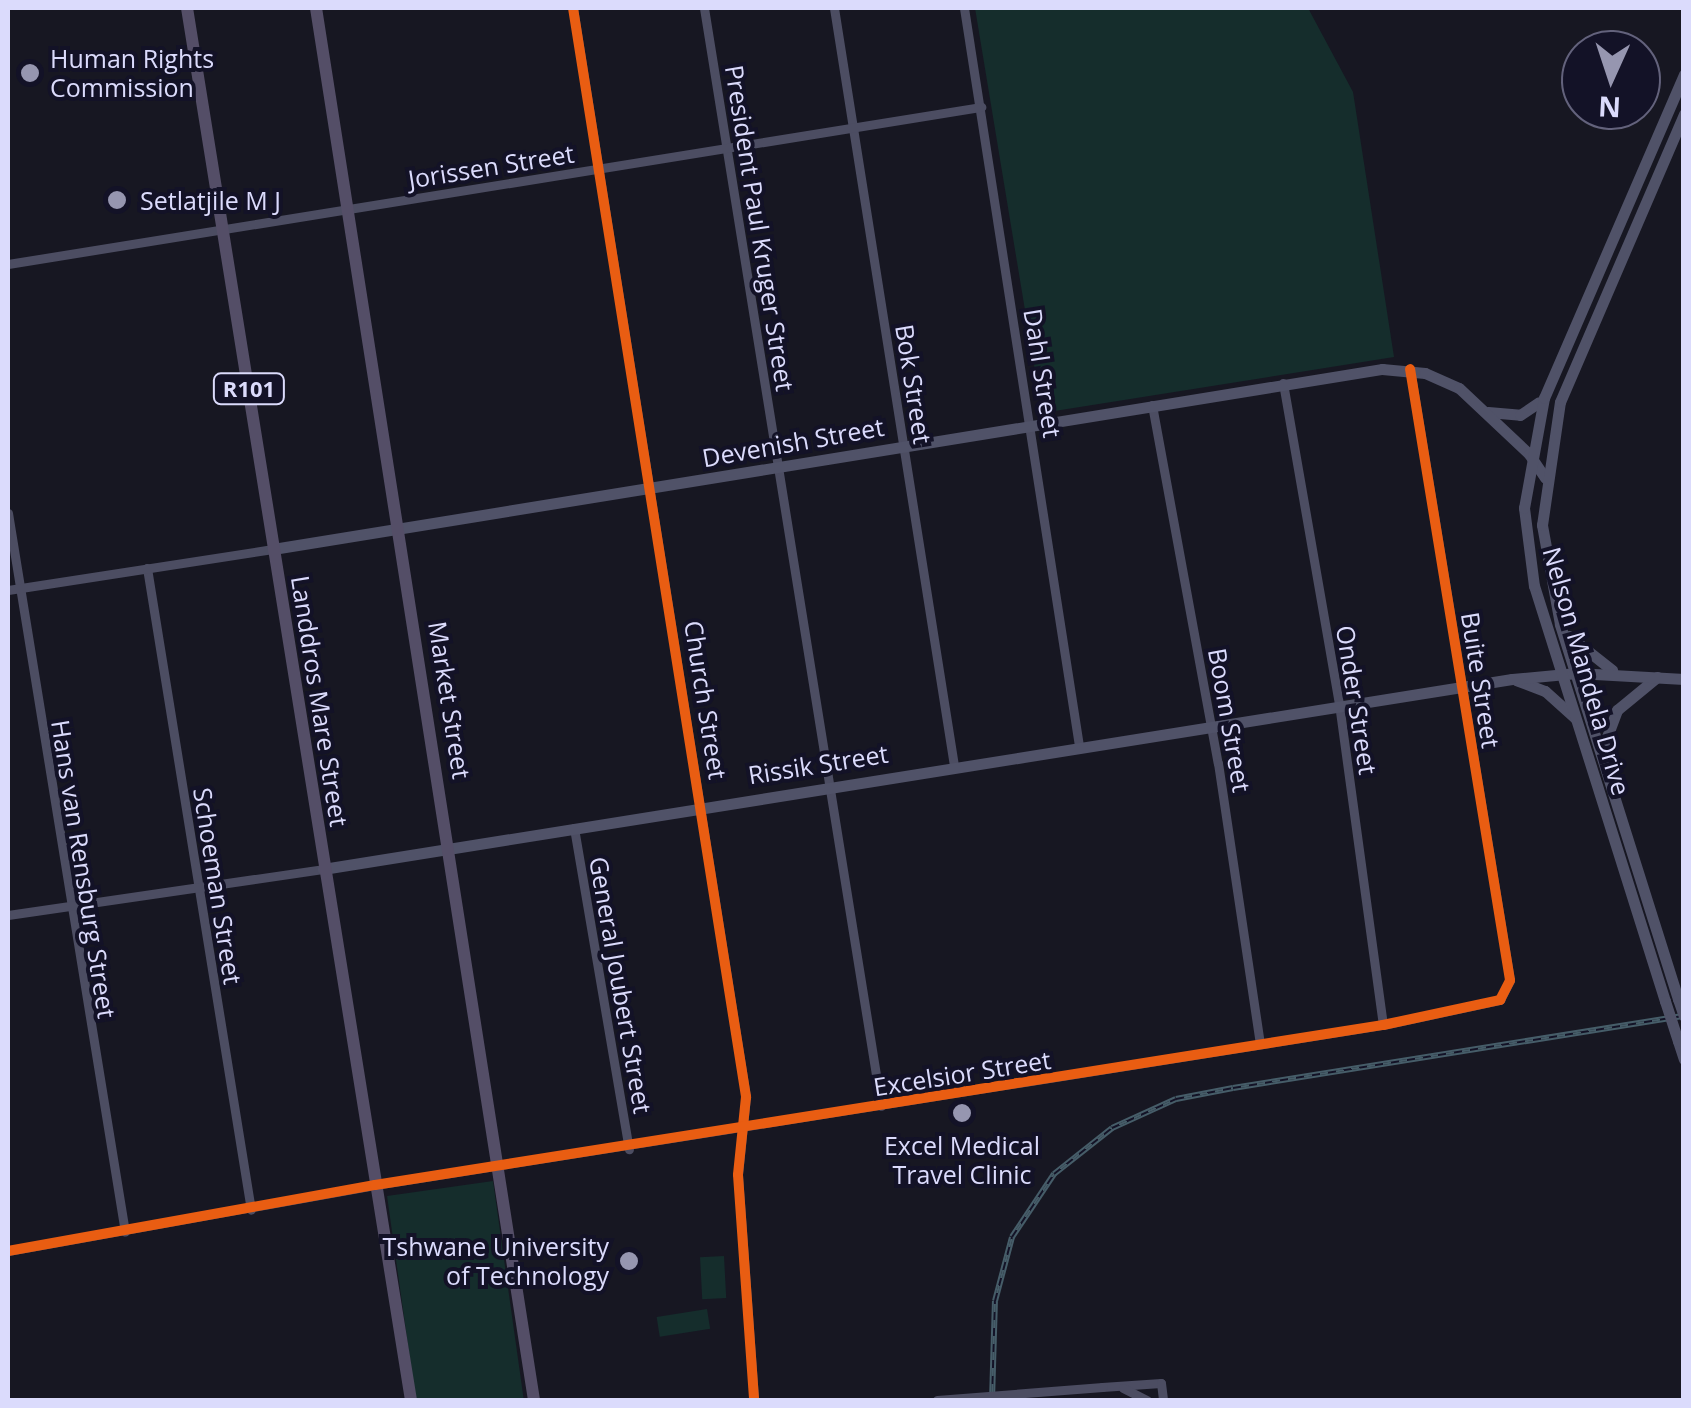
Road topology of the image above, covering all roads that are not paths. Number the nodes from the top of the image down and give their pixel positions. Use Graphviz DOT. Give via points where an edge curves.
graph roads {
  1 [pos="187,8"];
  2 [pos="316,8"];
  3 [pos="574,8"];
  4 [pos="704,8"];
  5 [pos="834,8"];
  6 [pos="964,8"];
  7 [pos="1684,74"];
  8 [pos="981,107"];
  9 [pos="1684,114"];
  10 [pos="854,126"];
  11 [pos="725,146"];
  12 [pos="600,169"];
  13 [pos="351,209"];
  14 [pos="224,230"];
  15 [pos="8,264"];
  16 [pos="1410,369"];
  17 [pos="1283,383"];
  18 [pos="1544,398"];
  19 [pos="1152,405"];
  20 [pos="1488,412"];
  21 [pos="1031,424"];
  22 [pos="903,446"];
  23 [pos="1530,454"];
  24 [pos="778,466"];
  25 [pos="1545,478"];
  26 [pos="652,490"];
  27 [pos="8,513"];
  28 [pos="400,530"];
  29 [pos="273,549"];
  30 [pos="147,568"];
  31 [pos="20,588"];
  32 [pos="8,590"];
  33 [pos="1560,624"];
  34 [pos="1561,673"];
  35 [pos="1577,673"];
  36 [pos="1619,673"];
  37 [pos="1659,677"];
  38 [pos="1512,679"];
  39 [pos="1684,680"];
  40 [pos="1461,686"];
  41 [pos="1339,704"];
  42 [pos="1579,721"];
  43 [pos="1211,725"];
  44 [pos="1079,746"];
  45 [pos="1601,753"];
  46 [pos="954,766"];
  47 [pos="830,785"];
  48 [pos="703,806"];
  49 [pos="574,828"];
  50 [pos="450,847"];
  51 [pos="323,869"];
  52 [pos="198,888"];
  53 [pos="68,904"];
  54 [pos="8,915"];
  55 [pos="1506,996"];
  56 [pos="1672,1000"];
  57 [pos="1684,1016"];
  58 [pos="1383,1025"];
  59 [pos="1260,1044"];
  60 [pos="1684,1059"];
  61 [pos="881,1106"];
  62 [pos="746,1129"];
  63 [pos="629,1148"];
  64 [pos="502,1170"];
  65 [pos="374,1185"];
  66 [pos="251,1210"];
  67 [pos="125,1232"];
  68 [pos="8,1251"];
  69 [pos="1118,1386"];
  70 [pos="411,1400"];
  71 [pos="534,1400"];
  72 [pos="754,1400"];
  73 [pos="937,1400"];
  74 [pos="1147,1400"];
  75 [pos="1163,1400"];
  1 -- 14 [label="main road, Landdros Mare Street / R101"];
  2 -- 13 [label="main road, Market Street"];
  3 -- 12 [label="street, Church Street"];
  4 -- 11 [label="street, President Paul Kruger Street"];
  5 -- 10 [label="street, Bok Street"];
  6 -- 8 [label="street, Dahl Street"];
  7 -- 18 [label="main road, Nelson Mandela Drive"];
  8 -- 10 [label="street, Jorissen Street"];
  8 -- 21 [label="street, Dahl Street"];
  9 -- 25 [label="main road, Nelson Mandela Drive" via="1572,367"];
  10 -- 11 [label="street, Jorissen Street"];
  10 -- 22 [label="street, Bok Street"];
  11 -- 12 [label="street, Jorissen Street"];
  11 -- 24 [label="street, President Paul Kruger Street"];
  12 -- 13 [label="street, Jorissen Street"];
  12 -- 26 [label="street, Church Street"];
  13 -- 14 [label="street, Jorissen Street"];
  13 -- 28 [label="main road, Market Street"];
  14 -- 15 [label="street, Jorissen Street"];
  14 -- 29 [label="main road, Landdros Mare Street / R101"];
  16 -- 17 [label="main road, Devenish Street"];
  16 -- 20 [label="main road, Devenish Street" via="1442,378"];
  16 -- 40 [label="street, Buite Street"];
  17 -- 19 [label="main road, Devenish Street"];
  17 -- 41 [label="street, Onder Street"];
  18 -- 20 [label="main road" via="1520,415"];
  18 -- 23 [label="main road, Nelson Mandela Drive"];
  19 -- 21 [label="main road, Devenish Street"];
  19 -- 43 [label="street, Boom Street"];
  20 -- 23 [label="main road, Devenish Street"];
  21 -- 22 [label="main road, Devenish Street"];
  21 -- 44 [label="street, Dahl Street"];
  22 -- 24 [label="main road, Devenish Street"];
  22 -- 46 [label="street, Bok Street"];
  23 -- 25 [label="main road, Devenish Street"];
  23 -- 34 [label="main road, Nelson Mandela Drive" via="1526,540"];
  24 -- 26 [label="main road, Devenish Street"];
  24 -- 47 [label="street, President Paul Kruger Street"];
  25 -- 33 [label="main road, Nelson Mandela Drive" via="1543,546"];
  26 -- 28 [label="main road, Devenish Street"];
  26 -- 48 [label="street, Church Street"];
  27 -- 31 [label="street, Hans van Rensburg Street"];
  28 -- 29 [label="main road, Devenish Street"];
  28 -- 50 [label="main road, Market Street"];
  29 -- 30 [label="street, Devenish Street"];
  29 -- 51 [label="main road, Landdros Mare Street / R101"];
  30 -- 31 [label="street, Devenish Street"];
  30 -- 52 [label="street, Schoeman Street"];
  31 -- 32 [label="street, Devenish Street"];
  31 -- 53 [label="street, Hans van Rensburg Street"];
  33 -- 35 [label="main road, Nelson Mandela Drive"];
  33 -- 36 [label="main road" via="1585,655"];
  34 -- 35 [label="main road, Rissik Street"];
  34 -- 38 [label="main road, Rissik Street"];
  34 -- 42 [label="main road, Nelson Mandela Drive"];
  35 -- 36 [label="main road, Rissik Street"];
  35 -- 45 [label="main road, Nelson Mandela Drive"];
  36 -- 37 [label="main road, Rissik Street"];
  37 -- 39 [label="main road, Rissik Street"];
  37 -- 45 [label="main road" via="1616,710"];
  38 -- 40 [label="main road, Rissik Street"];
  38 -- 42 [label="main road" via="1544,691"];
  40 -- 41 [label="main road, Rissik Street"];
  40 -- 55 [label="street, Buite Street" via="1510,980"];
  41 -- 43 [label="main road, Rissik Street"];
  41 -- 58 [label="street, Onder Street"];
  42 -- 56 [label="main road, Nelson Mandela Drive"];
  43 -- 44 [label="main road, Rissik Street"];
  43 -- 59 [label="street, Boom Street"];
  44 -- 46 [label="main road, Rissik Street"];
  45 -- 56 [label="main road, Nelson Mandela Drive"];
  46 -- 47 [label="main road, Rissik Street"];
  47 -- 48 [label="main road, Rissik Street"];
  47 -- 61 [label="street, President Paul Kruger Street"];
  48 -- 49 [label="main road, Rissik Street"];
  48 -- 62 [label="street, Church Street"];
  49 -- 50 [label="main road, Rissik Street"];
  49 -- 63 [label="street, General Joubert Street"];
  50 -- 51 [label="main road, Rissik Street"];
  50 -- 64 [label="main road, Market Street"];
  51 -- 52 [label="street, Rissik Street"];
  51 -- 65 [label="main road, Landdros Mare Street / R101"];
  52 -- 53 [label="street, Rissik Street"];
  52 -- 66 [label="street, Schoeman Street"];
  53 -- 54 [label="street, Rissik Street"];
  53 -- 67 [label="street, Hans van Rensburg Street"];
  55 -- 58 [label="street, Excelsior Street"];
  56 -- 57 [label="main road, Nelson Mandela Drive, bridge"];
  56 -- 60 [label="main road, Nelson Mandela Drive, bridge"];
  58 -- 59 [label="street, Excelsior Street"];
  59 -- 61 [label="street, Excelsior Street"];
  61 -- 62 [label="street, Excelsior Street"];
  62 -- 63 [label="street, Excelsior Street"];
  62 -- 72 [label="street, Church Street" via="738,1175"];
  63 -- 64 [label="street, Excelsior Street"];
  64 -- 65 [label="street, Excelsior Street"];
  64 -- 71 [label="main road, Market Street"];
  65 -- 66 [label="street, Excelsior Street"];
  65 -- 70 [label="main road, Landdros Mare Street / R101"];
  66 -- 67 [label="street, Excelsior Street"];
  67 -- 68 [label="street, Excelsior Street"];
  69 -- 73 [label="street, bridge"];
  69 -- 74 [label="street"];
  69 -- 75 [label="street" via="1162,1383"];
}
